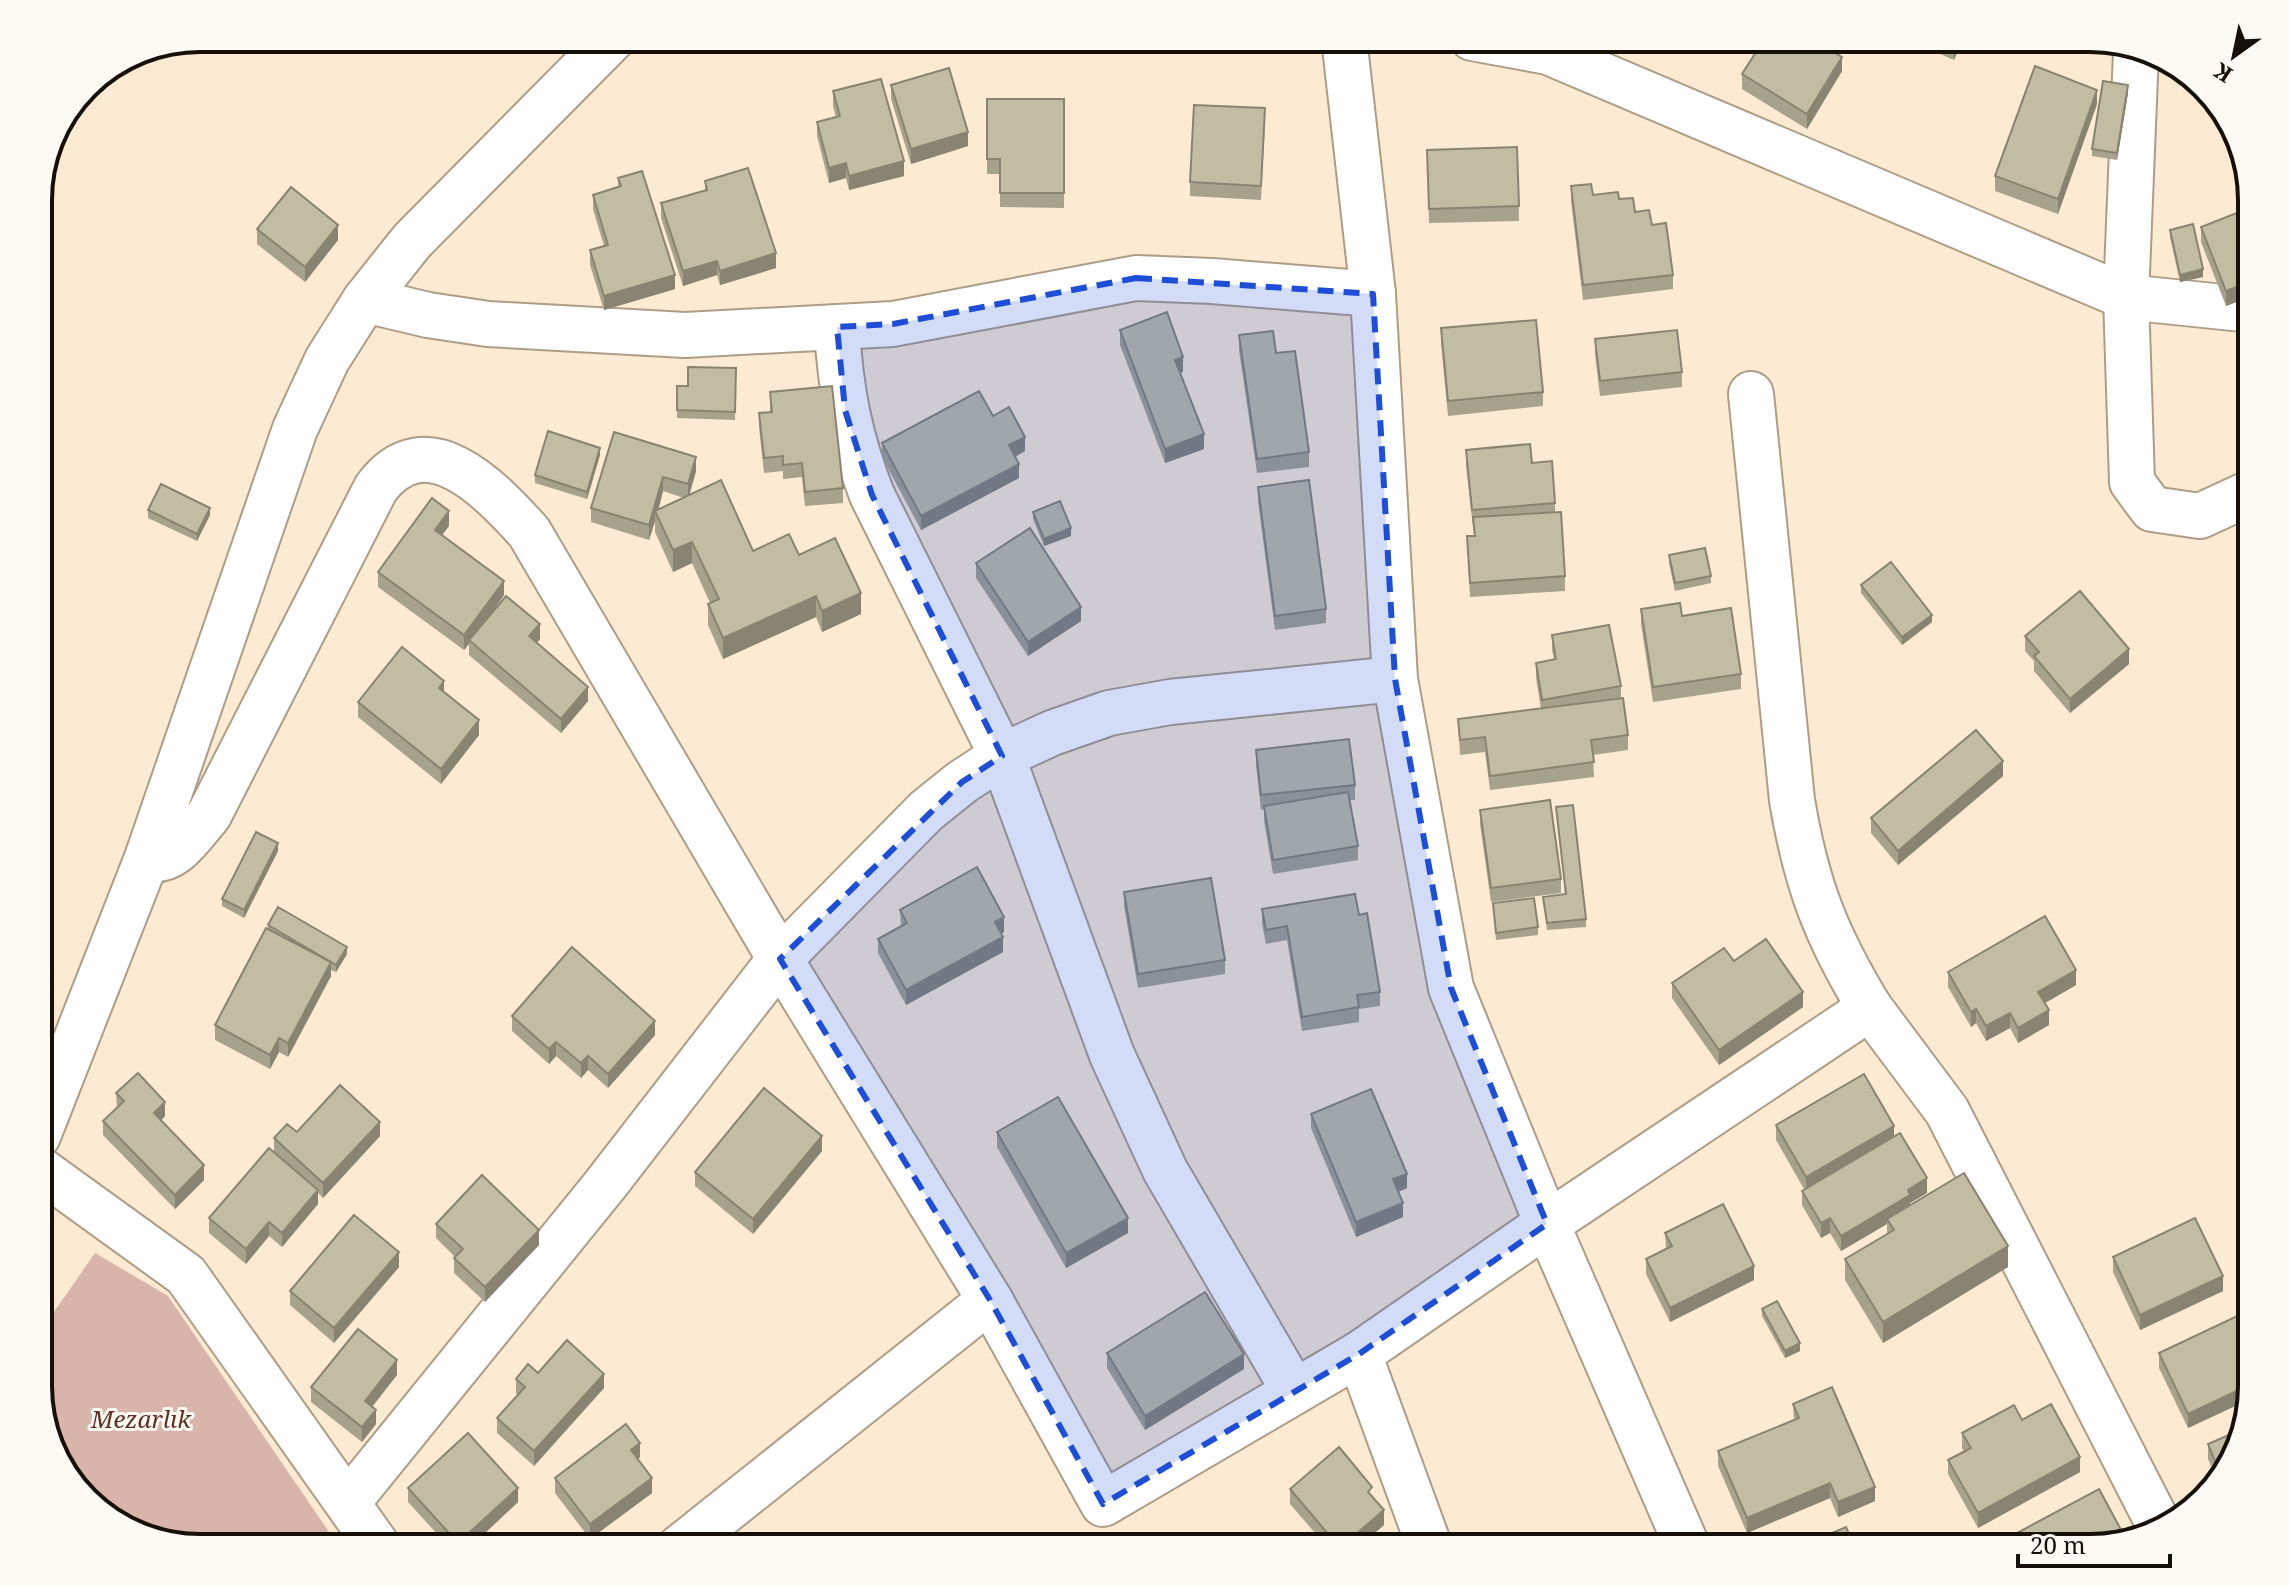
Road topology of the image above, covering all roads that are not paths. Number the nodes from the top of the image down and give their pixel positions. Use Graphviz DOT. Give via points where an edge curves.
graph roads {
  1 [pos="599,52"];
  2 [pos="1346,52"];
  3 [pos="1548,52"];
  4 [pos="2136,60"];
  5 [pos="1373,294"];
  6 [pos="2126,297"];
  7 [pos="365,300"];
  8 [pos="2238,309"];
  9 [pos="837,327"];
  10 [pos="1751,394"];
  11 [pos="2238,498"];
  12 [pos="1395,679"];
  13 [pos="1002,756"];
  14 [pos="147,858"];
  15 [pos="780,959"];
  16 [pos="1870,1008"];
  17 [pos="52,1100"];
  18 [pos="52,1178"];
  19 [pos="1547,1224"];
  20 [pos="990,1300"];
  21 [pos="1359,1354"];
  22 [pos="1294,1391"];
  23 [pos="348,1502"];
  24 [pos="2156,1518"];
  25 [pos="370,1534"];
  26 [pos="697,1534"];
  27 [pos="1425,1534"];
  28 [pos="1682,1534"];
  1 -- 7 [label="street" via="412,241"];
  2 -- 5 [label="street"];
  3 -- 6 [label="street"];
  4 -- 6 [label="street"];
  5 -- 9 [label="street" via="1136,278 893,324"];
  5 -- 12 [label="street"];
  6 -- 8 [label="street"];
  6 -- 11 [label="street" via="2132,482 2152,509 2200,516"];
  7 -- 9 [label="street" via="503,325 685,335"];
  7 -- 14 [label="street" via="327,360 295,429"];
  9 -- 13 [label="street" via="845,410 872,495"];
  10 -- 16 [label="street" via="1802,859 1820,914"];
  12 -- 13 [label="street" via="1109,713"];
  12 -- 19 [label="street" via="1451,988"];
  13 -- 15 [label="street" via="926,811"];
  13 -- 22 [label="street" via="1112,1055 1165,1170"];
  14 -- 15 [label="street" via="155,861 174,853 209,815 388,471 408,460 434,458 482,486 529,532"];
  14 -- 17 [label="street"];
  15 -- 20 [label="street"];
  15 -- 23 [label="street"];
  16 -- 19 [label="street"];
  16 -- 24 [label="street" via="1947,1111"];
  18 -- 23 [label="street" via="186,1275"];
  19 -- 21 [label="street"];
  19 -- 28 [label="street"];
  20 -- 22 [label="street" via="1103,1504"];
  20 -- 26 [label="street"];
  21 -- 22 [label="street"];
  21 -- 27 [label="street"];
  23 -- 25 [label="street"];
}
